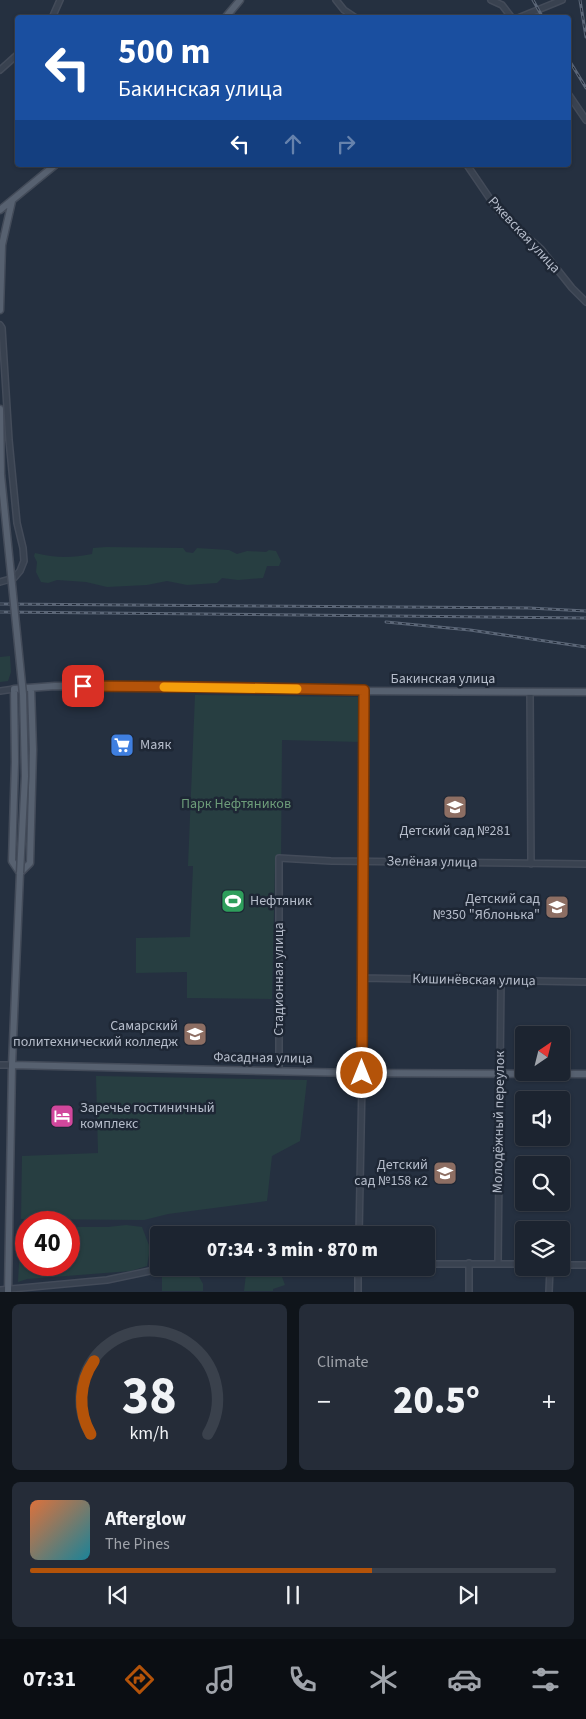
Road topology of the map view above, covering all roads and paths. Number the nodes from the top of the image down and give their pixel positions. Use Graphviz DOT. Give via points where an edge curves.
graph roads {
  1 [pos="60,0"];
  2 [pos="240,0"];
  3 [pos="336,0"];
  4 [pos="490,0"];
  5 [pos="562,0"];
  6 [pos="53,15"];
  7 [pos="228,15"];
  8 [pos="352,15"];
  9 [pos="510,15"];
  10 [pos="525,15"];
  11 [pos="15,57"];
  12 [pos="0,70"];
  13 [pos="571,98"];
  14 [pos="586,120"];
  15 [pos="53,167"];
  16 [pos="467,167"];
  17 [pos="12,200"];
  18 [pos="0,210"];
  19 [pos="1,242"];
  20 [pos="1,257"];
  21 [pos="586,302"];
  22 [pos="0,310"];
  23 [pos="0,325"];
  24 [pos="0,409"];
  25 [pos="0,582"];
  26 [pos="14,688"];
  27 [pos="32,688"];
  28 [pos="364,690"];
  29 [pos="0,691"];
  30 [pos="530,692"];
  31 [pos="586,692"];
  32 [pos="15,720"];
  33 [pos="279,858"];
  34 [pos="364,860"];
  35 [pos="531,864"];
  36 [pos="586,864"];
  37 [pos="20,873"];
  38 [pos="362,978"];
  39 [pos="501,980"];
  40 [pos="586,982"];
  41 [pos="0,1064"];
  42 [pos="12,1065"];
  43 [pos="280,1070"];
  44 [pos="362,1073"];
  45 [pos="499,1074"];
  46 [pos="586,1074"];
  47 [pos="359,1226"];
  48 [pos="469,1263"];
  49 [pos="435,1264"];
  50 [pos="498,1264"];
  51 [pos="515,1264"];
  52 [pos="570,1265"];
  53 [pos="586,1265"];
  54 [pos="150,1271"];
  55 [pos="358,1276"];
  56 [pos="550,1276"];
  57 [pos="0,1290"];
  58 [pos="8,1291"];
  59 [pos="358,1292"];
  60 [pos="469,1292"];
  61 [pos="549,1292"];
  1 -- 6 [label="street"];
  2 -- 7 [label="main road"];
  3 -- 8 [label="street"];
  4 -- 9 [label="street" via="502,5"];
  5 -- 10 [label="street"];
  11 -- 12 [label="street"];
  13 -- 14 [label="street"];
  15 -- 17 [label="main road"];
  16 -- 21 [label="street, Ржевская улица" via="499,212 541,249"];
  17 -- 18 [label="main road"];
  17 -- 19 [label="main road"];
  19 -- 20 [label="main road"];
  20 -- 22 [label="main road"];
  23 -- 25 [label="street" via="17,523 24,561 14,578"];
  24 -- 37 [label="main road, bridge" via="1,475 23,694 25,776"];
  26 -- 27 [label="main road, Бакинская улица"];
  26 -- 29 [label="street, Бакинская улица"];
  26 -- 32 [label="main road"];
  27 -- 28 [label="main road, Бакинская улица"];
  27 -- 32 [label="main road"];
  27 -- 37 [label="main road" via="30,863"];
  28 -- 30 [label="main road, Бакинская улица"];
  28 -- 34 [label="street"];
  30 -- 31 [label="main road, Бакинская улица"];
  30 -- 35 [label="street"];
  32 -- 37 [label="main road" via="12,861"];
  33 -- 34 [label="street, Зелёная улица"];
  33 -- 43 [label="street, Стадионная улица"];
  34 -- 35 [label="street, Зелёная улица"];
  34 -- 38 [label="street"];
  35 -- 36 [label="street, Зелёная улица"];
  37 -- 42 [label="main road"];
  38 -- 39 [label="street, Кишинёвская улица"];
  38 -- 44 [label="street"];
  39 -- 40 [label="street, Кишинёвская улица"];
  39 -- 45 [label="street, Молодёжный переулок"];
  41 -- 42 [label="street, Фасадная улица"];
  42 -- 43 [label="main road, Фасадная улица"];
  42 -- 58 [label="main road"];
  43 -- 44 [label="main road, Фасадная улица"];
  44 -- 45 [label="main road, Фасадная улица"];
  44 -- 47 [label="street"];
  45 -- 46 [label="main road, Фасадная улица"];
  45 -- 50 [label="street, Молодёжный переулок"];
  48 -- 49 [label="street"];
  48 -- 50 [label="street"];
  48 -- 60 [label="street"];
  50 -- 51 [label="street"];
  52 -- 53 [label="street"];
  54 -- 58 [label="street" via="107,1280"];
  55 -- 59 [label="street"];
  56 -- 61 [label="street"];
  57 -- 58 [label="street"];
}
